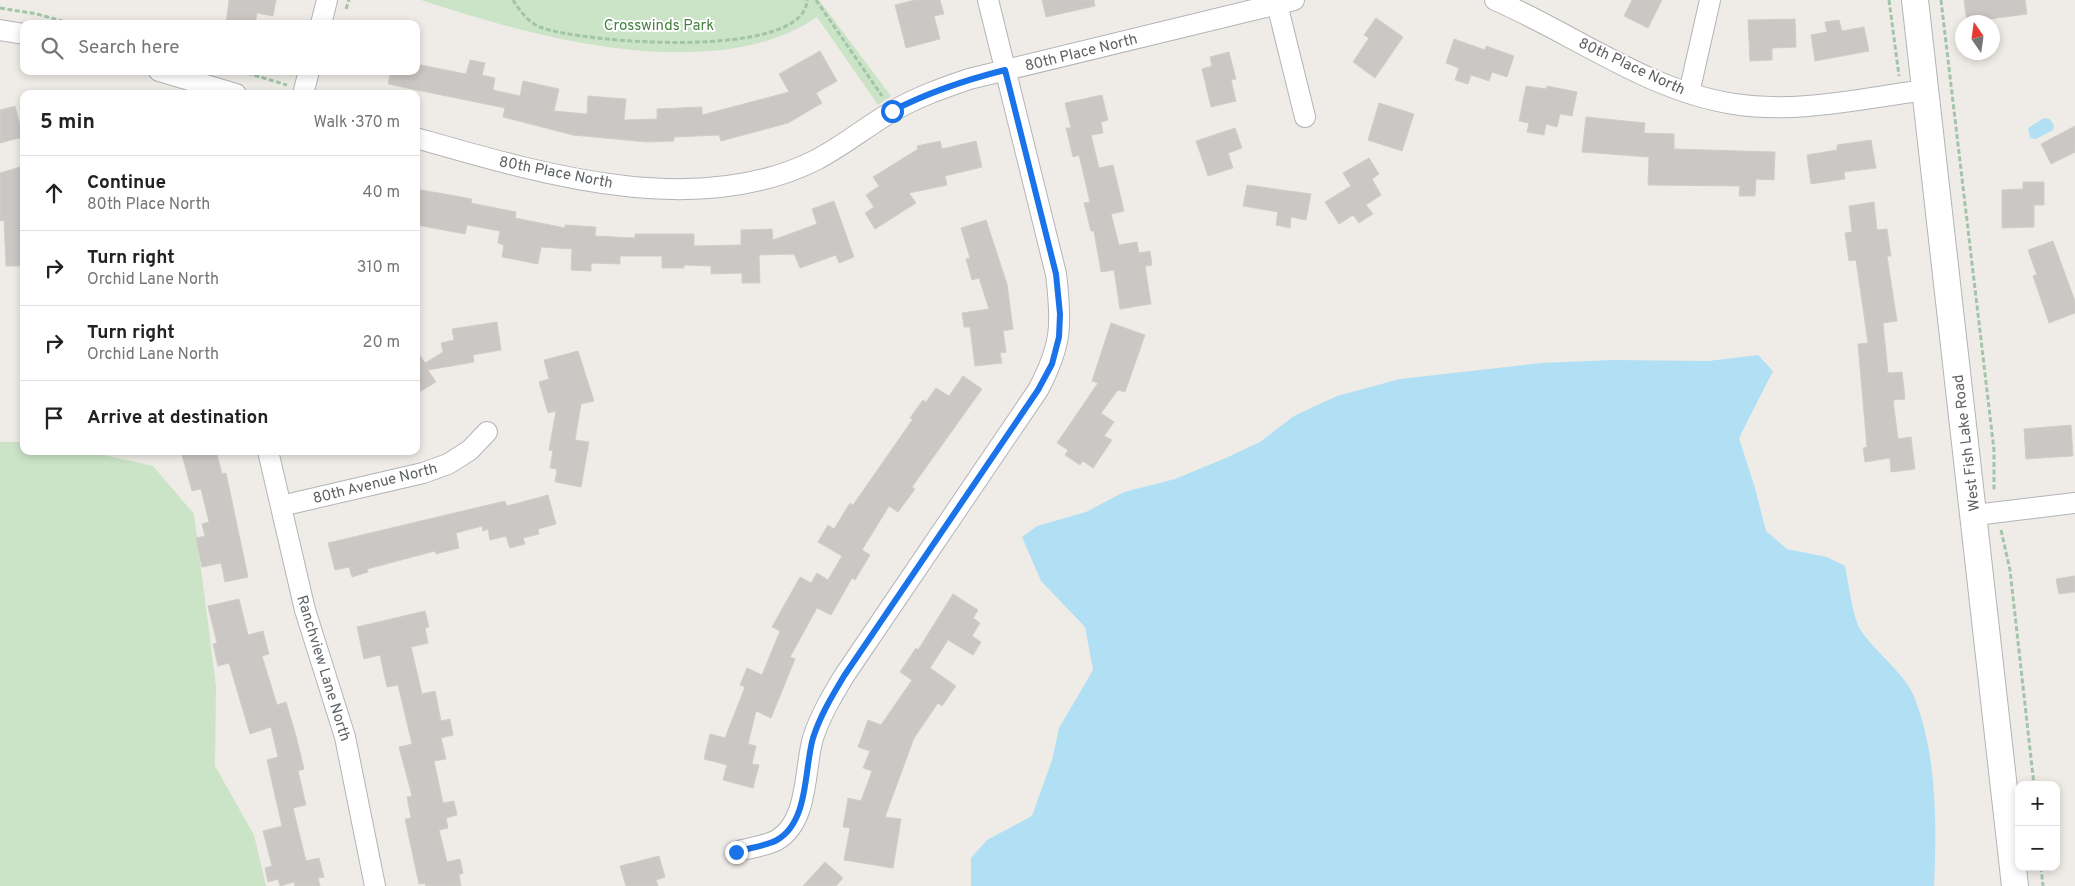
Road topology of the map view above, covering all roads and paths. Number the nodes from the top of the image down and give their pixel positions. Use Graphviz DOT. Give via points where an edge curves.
graph roads {
  1 [pos="327,0"];
  2 [pos="514,0"];
  3 [pos="807,0"];
  4 [pos="816,0"];
  5 [pos="988,0"];
  6 [pos="1495,0"];
  7 [pos="1710,0"];
  8 [pos="1889,0"];
  9 [pos="1915,0"];
  10 [pos="1941,0"];
  11 [pos="1286,2"];
  12 [pos="0,8"];
  13 [pos="59,20"];
  14 [pos="322,20"];
  15 [pos="0,30"];
  16 [pos="20,33"];
  17 [pos="1005,70"];
  18 [pos="172,75"];
  19 [pos="308,75"];
  20 [pos="223,90"];
  21 [pos="304,90"];
  22 [pos="1914,91"];
  23 [pos="1689,93"];
  24 [pos="892,111"];
  25 [pos="1306,117"];
  26 [pos="420,139"];
  27 [pos="487,432"];
  28 [pos="269,455"];
  29 [pos="2075,503"];
  30 [pos="281,506"];
  31 [pos="1985,513"];
  32 [pos="2034,781"];
  33 [pos="736,852"];
  34 [pos="2041,871"];
  35 [pos="375,886"];
  36 [pos="2015,886"];
  37 [pos="2043,886"];
  1 -- 14 [label="street"];
  2 -- 3 [label="path" via="527,18 556,32 629,42 694,43 777,29 801,17 806,11"];
  4 -- 24 [label="path"];
  5 -- 17 [label="street"];
  6 -- 23 [label="street, 80th Place North" via="1650,78"];
  7 -- 23 [label="street"];
  8 -- 22 [label="path"];
  9 -- 22 [label="street, West Fish Lake Road"];
  10 -- 31 [label="path" via="1994,450"];
  11 -- 17 [label="street, 80th Place North"];
  11 -- 25 [label="street"];
  12 -- 13 [label="path"];
  15 -- 16 [label="street"];
  17 -- 24 [label="street, 80th Place North" via="924,94"];
  17 -- 33 [label="street" via="1056,274 1059,337 1052,364 1038,390 825,708 813,738 801,802 793,825 777,840"];
  18 -- 20 [label="street"];
  19 -- 21 [label="street"];
  22 -- 23 [label="street, 80th Place North" via="1826,104 1778,107 1734,104"];
  22 -- 31 [label="street, West Fish Lake Road"];
  24 -- 26 [label="street, 80th Place North" via="816,160 778,176 737,184 688,188 627,186 580,180 526,169"];
  27 -- 30 [label="street, 80th Avenue North" via="470,450 448,464 424,473"];
  28 -- 30 [label="street, Ranchview Lane North"];
  29 -- 31 [label="street"];
  30 -- 35 [label="street, Ranchview Lane North" via="305,610 345,736"];
  31 -- 32 [label="path" via="2010,570"];
  31 -- 36 [label="street, West Fish Lake Road"];
  34 -- 37 [label="path"];
}
